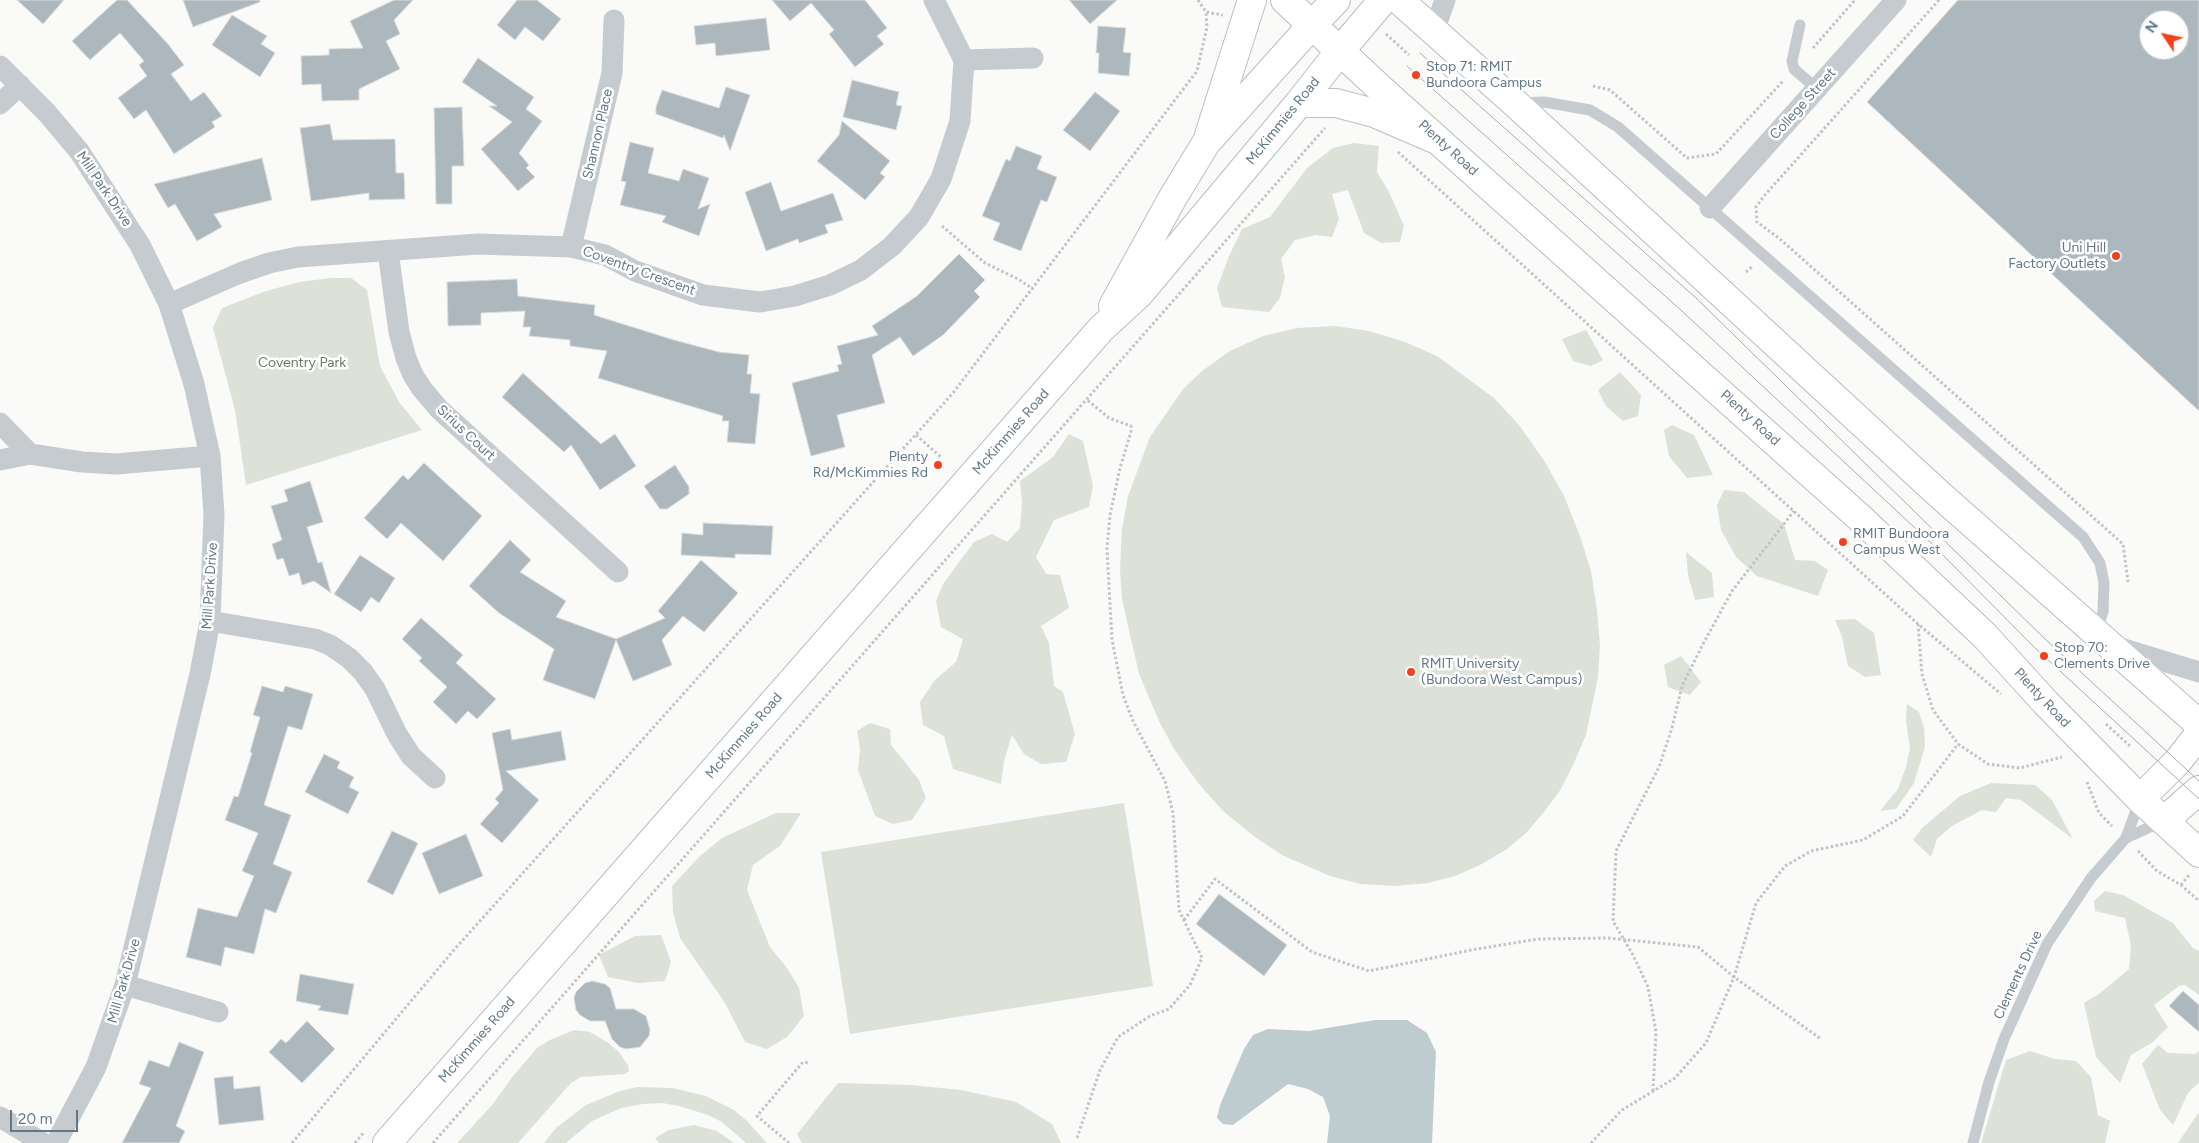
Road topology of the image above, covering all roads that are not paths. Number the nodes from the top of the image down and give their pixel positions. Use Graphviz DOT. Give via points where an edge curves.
graph roads {
  1 [pos="934,0"];
  2 [pos="1252,0"];
  3 [pos="1285,0"];
  4 [pos="1336,0"];
  5 [pos="1383,0"];
  6 [pos="1399,0"];
  7 [pos="1445,0"];
  8 [pos="1896,0"];
  9 [pos="614,20"];
  10 [pos="1312,25"];
  11 [pos="1800,25"];
  12 [pos="1434,31"];
  13 [pos="1340,51"];
  14 [pos="1033,58"];
  15 [pos="964,60"];
  16 [pos="0,66"];
  17 [pos="20,85"];
  18 [pos="1817,90"];
  19 [pos="1299,103"];
  20 [pos="0,104"];
  21 [pos="1516,104"];
  22 [pos="1440,141"];
  23 [pos="1206,143"];
  24 [pos="1710,208"];
  25 [pos="571,247"];
  26 [pos="388,251"];
  27 [pos="169,304"];
  28 [pos="1101,329"];
  29 [pos="0,423"];
  30 [pos="30,454"];
  31 [pos="210,456"];
  32 [pos="0,460"];
  33 [pos="618,572"];
  34 [pos="210,621"];
  35 [pos="2103,639"];
  36 [pos="2199,672"];
  37 [pos="2199,724"];
  38 [pos="2199,734"];
  39 [pos="435,778"];
  40 [pos="2199,790"];
  41 [pos="2140,799"];
  42 [pos="2165,820"];
  43 [pos="2126,838"];
  44 [pos="2199,853"];
  45 [pos="125,985"];
  46 [pos="218,1012"];
  47 [pos="0,1116"];
  48 [pos="43,1143"];
  49 [pos="56,1143"];
  50 [pos="386,1143"];
  51 [pos="1973,1143"];
  1 -- 15 [label="street"];
  2 -- 23 [label="main road"];
  3 -- 10 [label="main road, Plenty Road"];
  4 -- 10 [label="main road, McKimmies Road"];
  5 -- 13 [label="main road, McKimmies Road"];
  6 -- 12 [label="main road"];
  7 -- 12 [label="street"];
  8 -- 18 [label="street, College Street"];
  9 -- 25 [label="street, Shannon Place" via="612,72"];
  10 -- 13 [label="main road, Plenty Road"];
  10 -- 23 [label="main road, McKimmies Road"];
  11 -- 18 [label="lane" via="1792,60 1794,70"];
  12 -- 21 [label="main road"];
  13 -- 19 [label="main road, McKimmies Road"];
  13 -- 22 [label="main road, Plenty Road"];
  14 -- 15 [label="street"];
  15 -- 25 [label="street, Coventry Crescent" via="960,120 941,179 919,217 892,246 861,270 830,285 760,302 704,295 635,271 605,256"];
  16 -- 17 [label="street, Mill Park Drive"];
  17 -- 20 [label="street"];
  17 -- 27 [label="street, Mill Park Drive" via="78,151 107,191 140,245"];
  18 -- 24 [label="street, College Street"];
  19 -- 22 [label="main road" via="1336,111 1374,113"];
  19 -- 28 [label="main road, McKimmies Road" via="1139,294"];
  21 -- 24 [label="lane" via="1544,102 1590,110 1618,127"];
  21 -- 35 [label="main road" via="1940,495"];
  22 -- 41 [label="main road, Plenty Road" via="1859,517 1985,636 2044,702"];
  23 -- 28 [label="main road, McKimmies Road"];
  24 -- 35 [label="lane" via="2083,537 2100,563 2104,583"];
  25 -- 26 [label="street, Coventry Crescent" via="478,244"];
  26 -- 27 [label="street, Coventry Crescent" via="298,256 269,263"];
  26 -- 33 [label="street, Sirius Court" via="399,332 409,366 422,389"];
  27 -- 31 [label="street, Mill Park Drive" via="194,384"];
  28 -- 50 [label="main road, McKimmies Road"];
  29 -- 30 [label="street"];
  30 -- 31 [label="street" via="116,464"];
  30 -- 32 [label="street"];
  31 -- 34 [label="street, Mill Park Drive" via="214,515"];
  34 -- 39 [label="street" via="315,639 350,658 375,689 411,756"];
  34 -- 45 [label="street, Mill Park Drive"];
  35 -- 36 [label="street"];
  35 -- 37 [label="main road"];
  38 -- 41 [label="main road" via="2178,761"];
  40 -- 42 [label="main road"];
  41 -- 42 [label="main road, Plenty Road"];
  41 -- 43 [label="lane, Clements Drive"];
  42 -- 43 [label="lane, Clements Drive"];
  42 -- 44 [label="main road, Plenty Road"];
  43 -- 51 [label="lane, Clements Drive" via="2091,878 2047,944 2004,1039"];
  45 -- 46 [label="street"];
  45 -- 49 [label="street, Mill Park Drive" via="96,1067"];
  47 -- 48 [label="street"];
}
